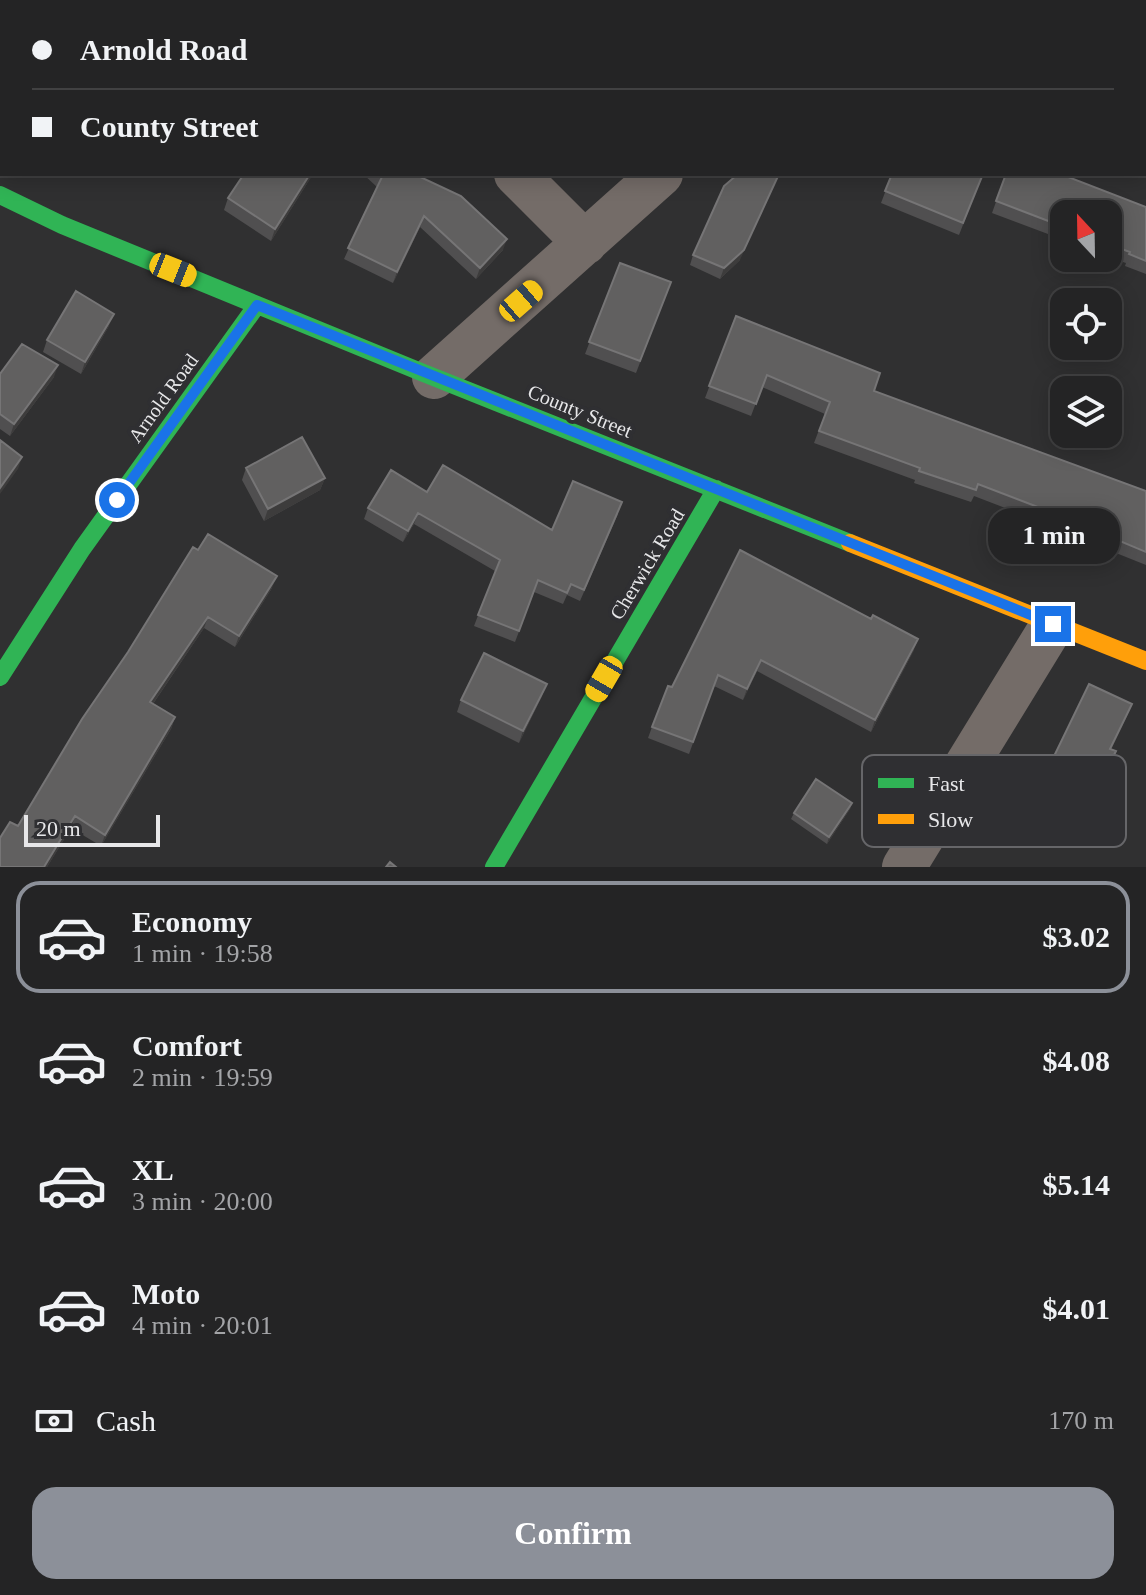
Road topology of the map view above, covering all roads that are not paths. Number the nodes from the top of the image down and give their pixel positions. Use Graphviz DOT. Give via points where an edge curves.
graph roads {
  1 [pos="518,176"];
  2 [pos="659,176"];
  3 [pos="0,195"];
  4 [pos="585,243"];
  5 [pos="257,305"];
  6 [pos="434,377"];
  7 [pos="716,489"];
  8 [pos="1053,624"];
  9 [pos="1146,661"];
  10 [pos="0,677"];
  11 [pos="973,755"];
  12 [pos="916,847"];
  13 [pos="494,867"];
  14 [pos="904,867"];
  1 -- 4 [label="street"];
  2 -- 4 [label="street"];
  3 -- 5 [label="main road, County Street"];
  4 -- 6 [label="street"];
  5 -- 6 [label="main road, County Street"];
  5 -- 10 [label="main road, Arnold Road" via="82,549"];
  6 -- 7 [label="main road, County Street"];
  7 -- 8 [label="main road, County Street"];
  7 -- 13 [label="main road, Cherwick Road"];
  8 -- 9 [label="main road, County Street"];
  8 -- 11 [label="street"];
  12 -- 14 [label="street"];
}
